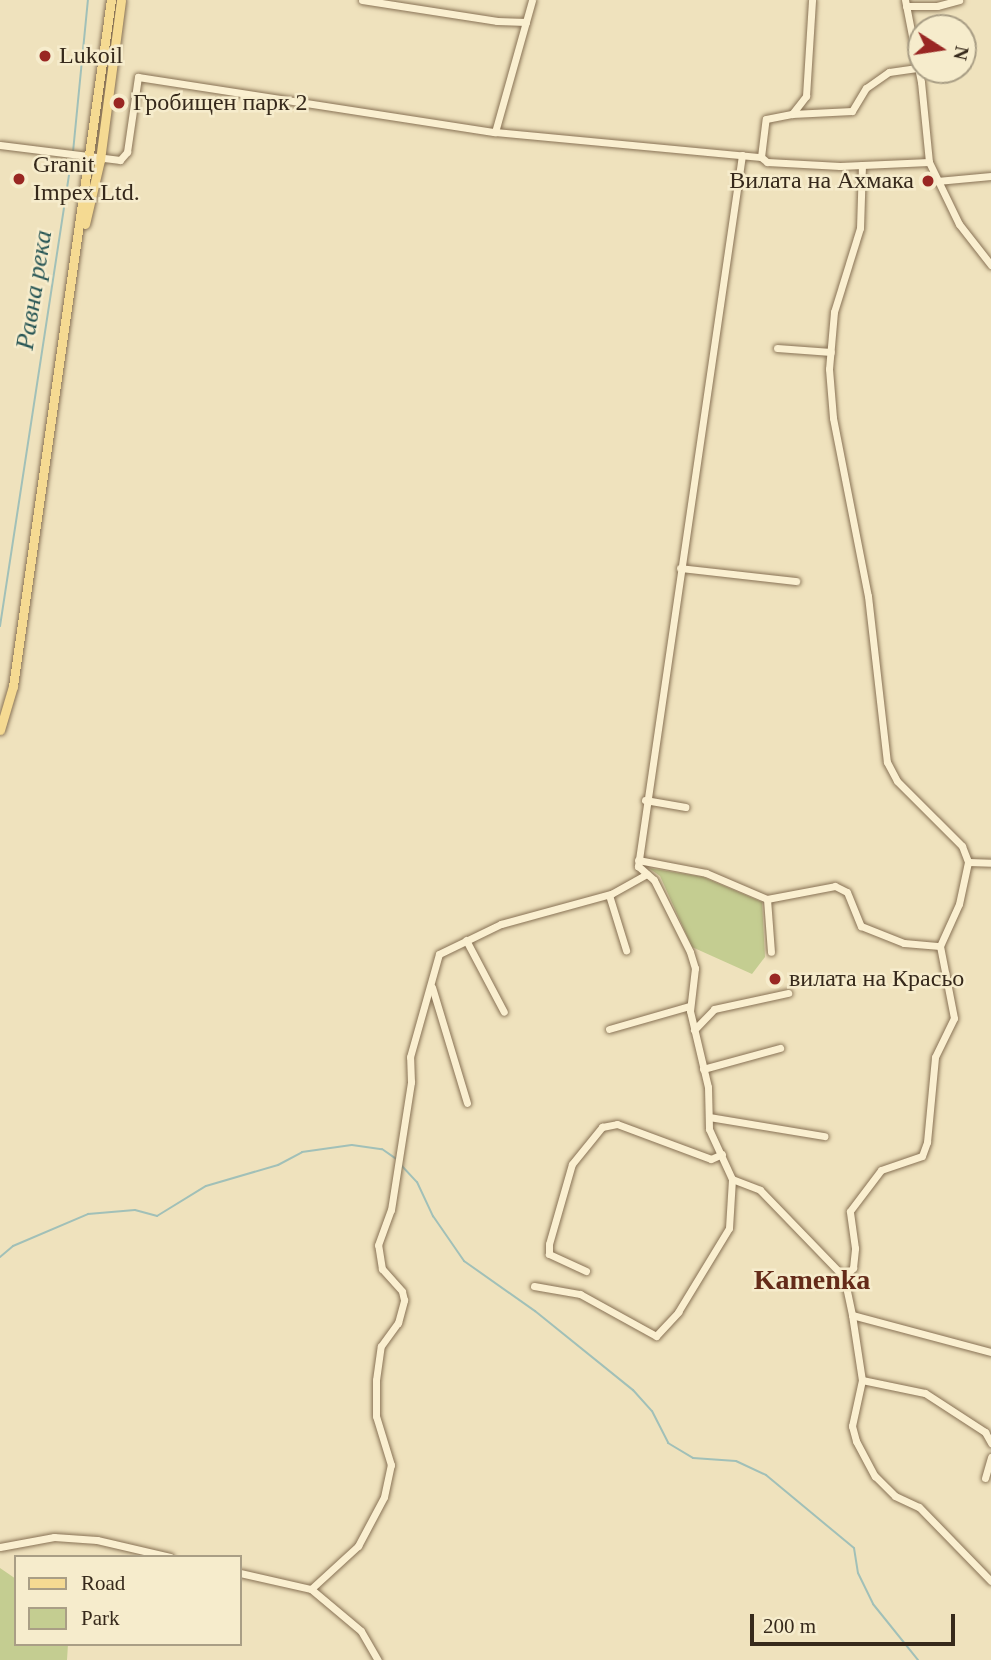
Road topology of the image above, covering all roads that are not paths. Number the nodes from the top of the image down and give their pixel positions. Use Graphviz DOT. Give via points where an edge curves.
graph roads {
  1 [pos="111,0"];
  2 [pos="121,0"];
  3 [pos="362,0"];
  4 [pos="532,0"];
  5 [pos="812,0"];
  6 [pos="959,0"];
  7 [pos="906,3"];
  8 [pos="526,22"];
  9 [pos="907,70"];
  10 [pos="921,84"];
  11 [pos="792,114"];
  12 [pos="495,132"];
  13 [pos="0,145"];
  14 [pos="742,155"];
  15 [pos="761,157"];
  16 [pos="84,158"];
  17 [pos="100,160"];
  18 [pos="929,162"];
  19 [pos="862,165"];
  20 [pos="991,176"];
  21 [pos="937,181"];
  22 [pos="991,265"];
  23 [pos="73,277"];
  24 [pos="777,348"];
  25 [pos="831,352"];
  26 [pos="680,568"];
  27 [pos="796,582"];
  28 [pos="0,730"];
  29 [pos="645,800"];
  30 [pos="685,807"];
  31 [pos="638,860"];
  32 [pos="968,862"];
  33 [pos="991,863"];
  34 [pos="648,874"];
  35 [pos="609,895"];
  36 [pos="767,899"];
  37 [pos="466,940"];
  38 [pos="940,946"];
  39 [pos="626,950"];
  40 [pos="771,951"];
  41 [pos="432,987"];
  42 [pos="788,993"];
  43 [pos="690,1006"];
  44 [pos="503,1012"];
  45 [pos="610,1029"];
  46 [pos="693,1031"];
  47 [pos="780,1048"];
  48 [pos="703,1069"];
  49 [pos="467,1103"];
  50 [pos="709,1117"];
  51 [pos="824,1136"];
  52 [pos="722,1154"];
  53 [pos="732,1179"];
  54 [pos="586,1271"];
  55 [pos="844,1278"];
  56 [pos="534,1286"];
  57 [pos="852,1315"];
  58 [pos="991,1352"];
  59 [pos="862,1380"];
  60 [pos="991,1443"];
  61 [pos="991,1457"];
  62 [pos="985,1478"];
  63 [pos="0,1547"];
  64 [pos="161,1555"];
  65 [pos="242,1573"];
  66 [pos="991,1581"];
  67 [pos="311,1589"];
  68 [pos="378,1660"];
  1 -- 16 [label="main road"];
  2 -- 17 [label="main road"];
  3 -- 8 [label="street" via="497,22"];
  4 -- 8 [label="street"];
  5 -- 11 [label="street" via="806,96"];
  6 -- 7 [label="street" via="937,6"];
  8 -- 12 [label="street"];
  9 -- 11 [label="street" via="889,72 866,88 852,111"];
  10 -- 18 [label="street"];
  11 -- 15 [label="street" via="766,119"];
  12 -- 14 [label="street"];
  12 -- 17 [label="street" via="138,77 127,152 120,160"];
  13 -- 16 [label="street"];
  14 -- 15 [label="street"];
  14 -- 26 [label="street"];
  15 -- 19 [label="street" via="767,162"];
  16 -- 17 [label="street"];
  16 -- 23 [label="main road"];
  17 -- 23 [label="main road"];
  18 -- 19 [label="street"];
  18 -- 21 [label="street"];
  19 -- 25 [label="street" via="860,228 834,312"];
  20 -- 21 [label="street"];
  21 -- 22 [label="street" via="959,224"];
  23 -- 28 [label="main road" via="13,686"];
  24 -- 25 [label="street"];
  25 -- 32 [label="street" via="833,418 868,596 887,762 897,781 962,846"];
  26 -- 27 [label="street"];
  26 -- 29 [label="street"];
  29 -- 30 [label="street"];
  29 -- 31 [label="street"];
  31 -- 34 [label="street"];
  31 -- 36 [label="street" via="706,873"];
  32 -- 33 [label="street"];
  32 -- 38 [label="street" via="959,904"];
  34 -- 35 [label="street"];
  34 -- 43 [label="street" via="690,951 695,968"];
  35 -- 37 [label="street" via="501,924"];
  35 -- 39 [label="street"];
  36 -- 38 [label="street" via="835,886 846,892 861,926 904,943"];
  36 -- 40 [label="street"];
  37 -- 41 [label="street" via="439,954"];
  37 -- 44 [label="street"];
  38 -- 55 [label="street" via="954,1018 935,1056 927,1142 922,1156 881,1170 850,1211 854,1258 853,1268"];
  41 -- 49 [label="street"];
  41 -- 67 [label="street" via="410,1057 411,1082 391,1210 378,1245 382,1269 402,1290 404,1300 398,1323 381,1346 376,1380 376,1416 391,1465 384,1497 358,1546"];
  42 -- 46 [label="street" via="714,1010"];
  43 -- 45 [label="street"];
  43 -- 46 [label="street"];
  46 -- 48 [label="street"];
  47 -- 48 [label="street"];
  48 -- 50 [label="street"];
  50 -- 51 [label="street"];
  50 -- 52 [label="street" via="709,1129"];
  52 -- 53 [label="street"];
  52 -- 54 [label="street" via="711,1159 617,1124 602,1127 572,1164 550,1244 549,1254"];
  53 -- 55 [label="street" via="760,1190"];
  53 -- 56 [label="street" via="729,1228 719,1250 678,1312 656,1336 580,1294"];
  55 -- 57 [label="street"];
  57 -- 58 [label="street"];
  57 -- 59 [label="street"];
  59 -- 60 [label="street" via="925,1393 985,1432"];
  59 -- 66 [label="street" via="852,1426 875,1476 895,1496 919,1507"];
  61 -- 62 [label="street"];
  63 -- 64 [label="street" via="54,1537 97,1540"];
  65 -- 67 [label="street"];
  67 -- 68 [label="street" via="361,1631"];
}
